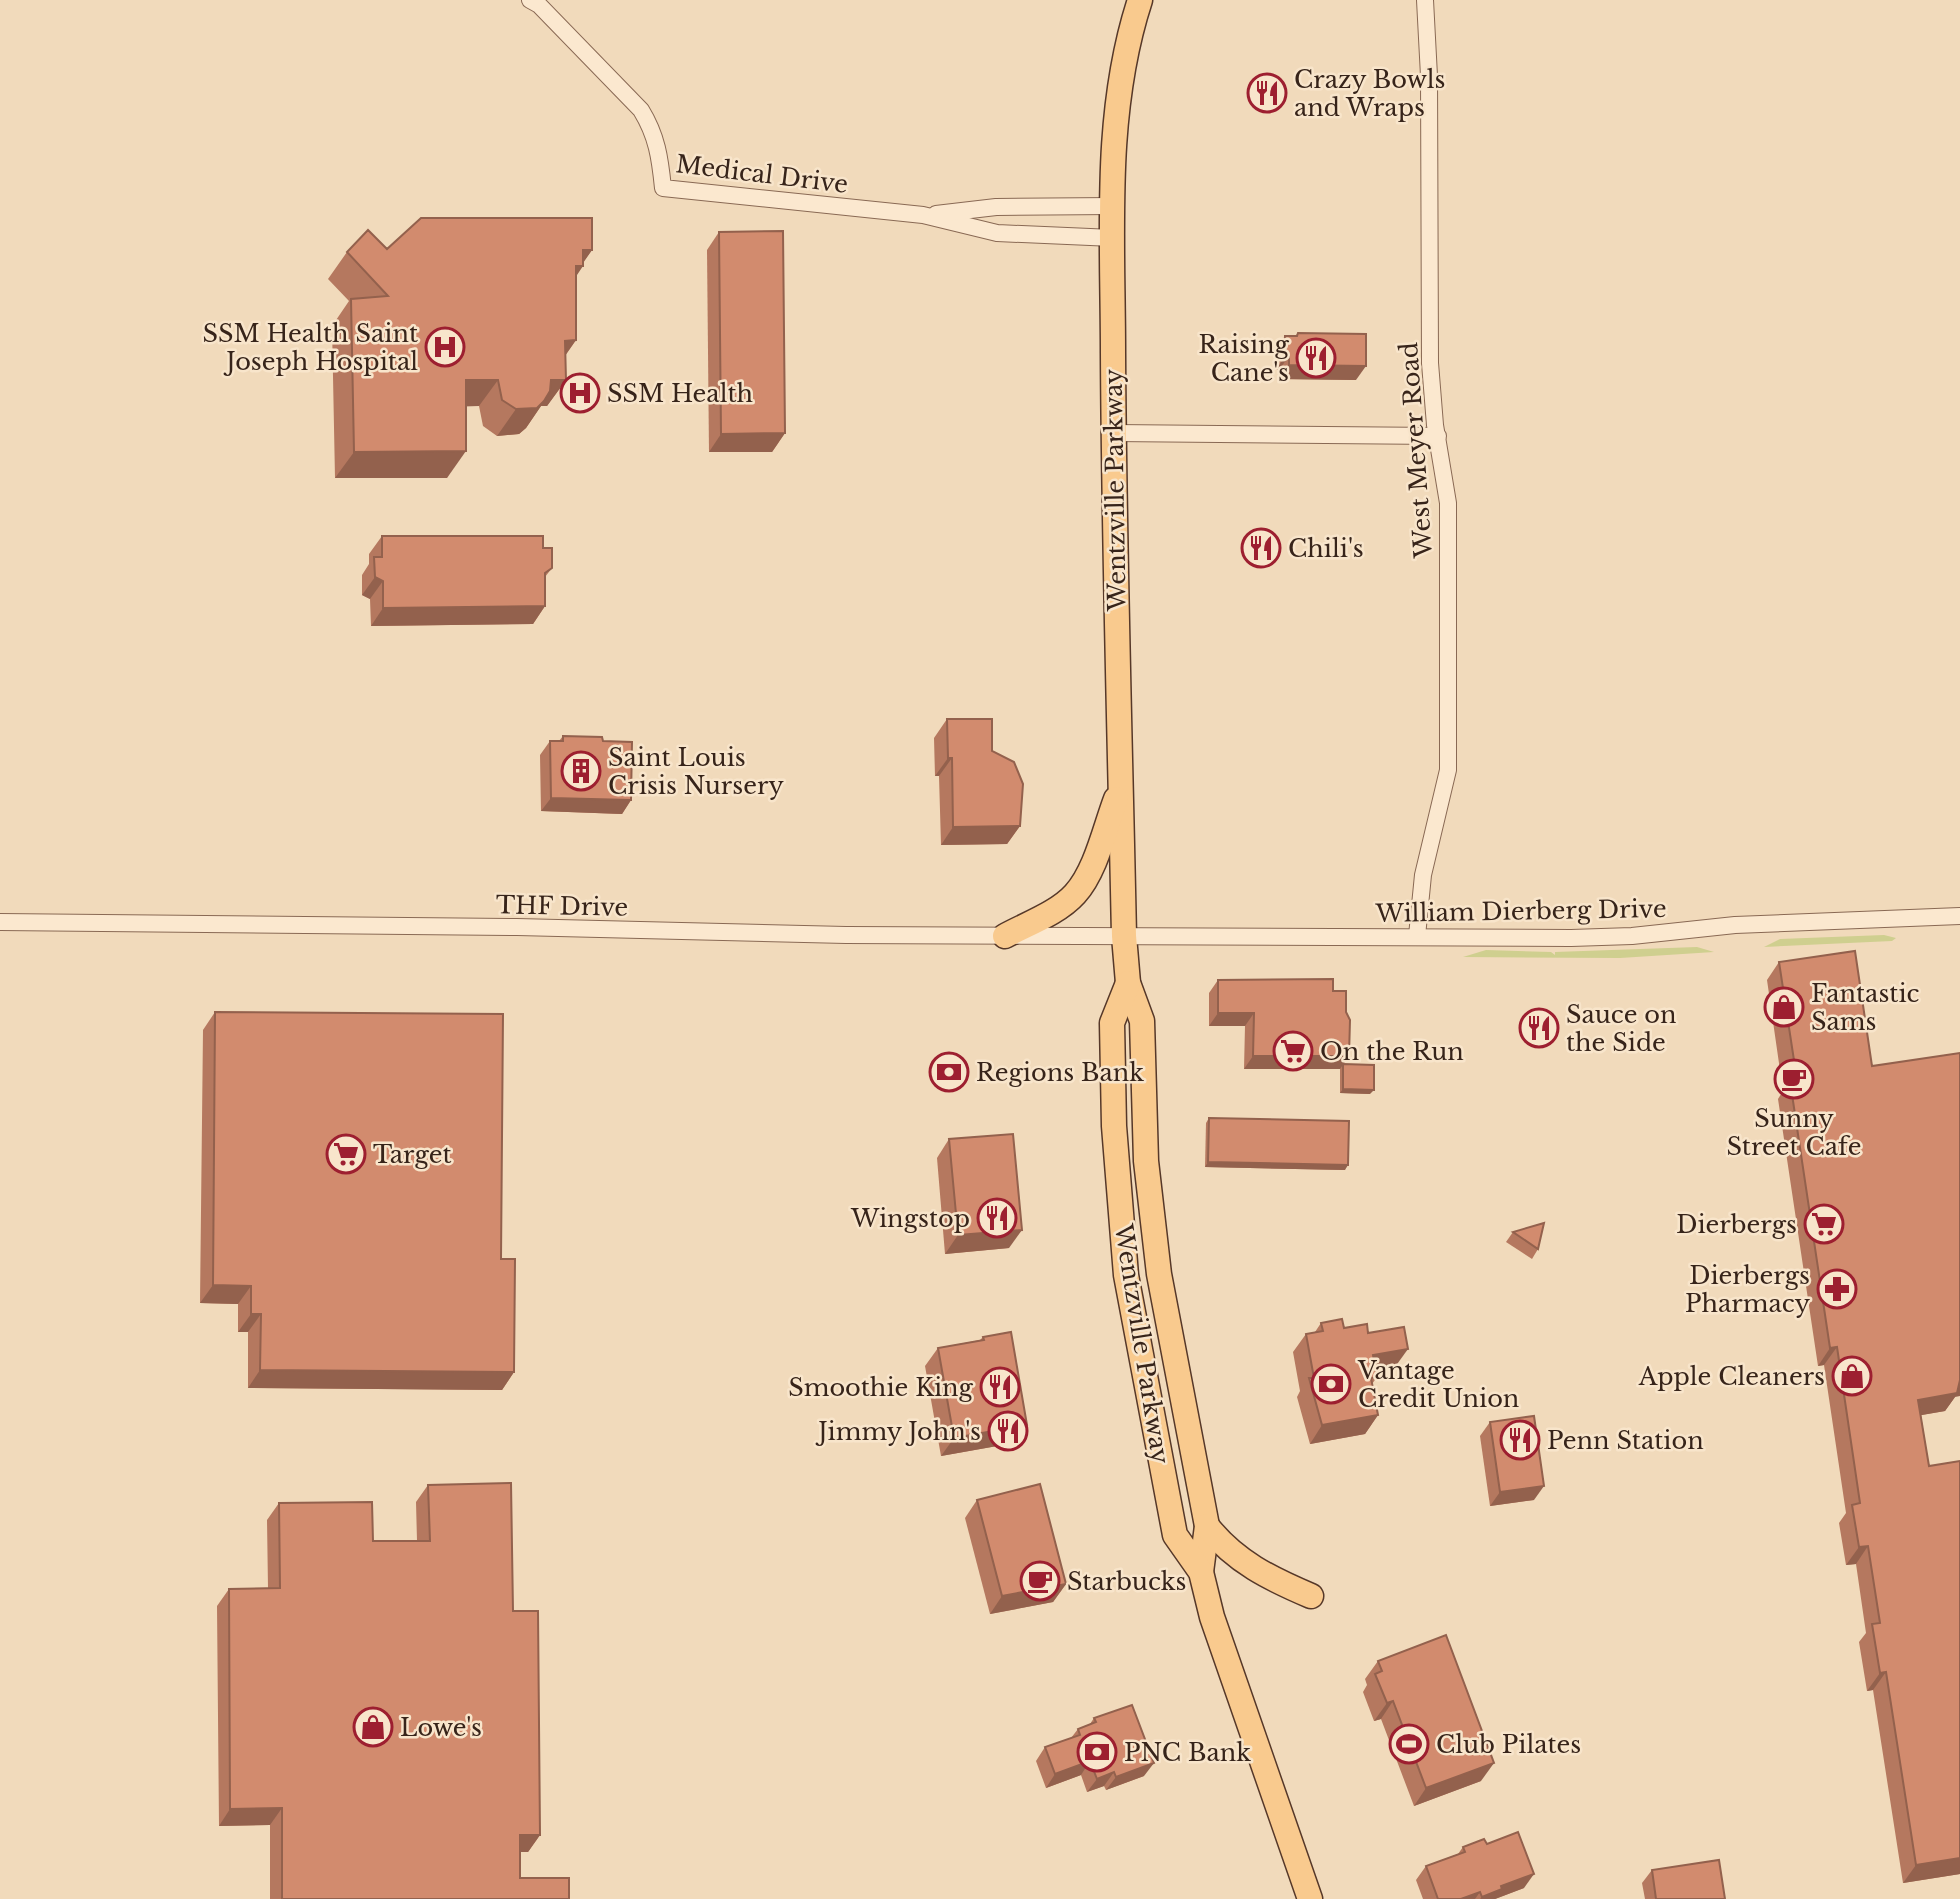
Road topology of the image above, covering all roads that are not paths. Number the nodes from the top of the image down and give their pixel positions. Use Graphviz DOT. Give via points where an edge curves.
graph roads {
  1 [pos="530,0"];
  2 [pos="1140,0"];
  3 [pos="1425,0"];
  4 [pos="1112,206"];
  5 [pos="923,215"];
  6 [pos="1113,238"];
  7 [pos="1114,433"];
  8 [pos="1438,436"];
  9 [pos="1121,789"];
  10 [pos="1960,916"];
  11 [pos="0,922"];
  12 [pos="1005,936"];
  13 [pos="1124,936"];
  14 [pos="1417,936"];
  15 [pos="1128,983"];
  16 [pos="1207,1527"];
  17 [pos="1201,1573"];
  18 [pos="1311,1596"];
  19 [pos="1310,1899"];
  1 -- 5 [label="street, Medical Drive" via="641,110 657,140 663,188"];
  2 -- 4 [label="main road, Wentzville Parkway" via="1120,78"];
  3 -- 8 [label="street, West Meyer Road" via="1430,363"];
  4 -- 5 [label="street, Medical Drive" via="996,207"];
  4 -- 6 [label="main road, Wentzville Parkway"];
  5 -- 6 [label="street, Medical Drive" via="997,233"];
  6 -- 7 [label="main road, Wentzville Parkway"];
  7 -- 8 [label="street"];
  7 -- 9 [label="main road, Wentzville Parkway"];
  8 -- 14 [label="street, West Meyer Road" via="1448,503 1448,770 1423,875"];
  9 -- 12 [label="main road" via="1075,894"];
  9 -- 13 [label="main road, Wentzville Parkway"];
  10 -- 14 [label="street, William Dierberg Drive" via="1735,925 1620,936"];
  11 -- 12 [label="street, THF Drive"];
  12 -- 13 [label="street, THF Drive"];
  13 -- 14 [label="street, William Dierberg Drive"];
  13 -- 15 [label="main road, Wentzville Parkway"];
  15 -- 16 [label="main road, Wentzville Parkway" via="1142,1021 1146,1161 1159,1274"];
  15 -- 17 [label="main road, Wentzville Parkway" via="1112,1023 1114,1126 1126,1275 1175,1535"];
  16 -- 17 [label="main road, Wentzville Parkway"];
  16 -- 18 [label="main road" via="1243,1563"];
  17 -- 19 [label="main road, Wentzville Parkway" via="1212,1617"];
}
